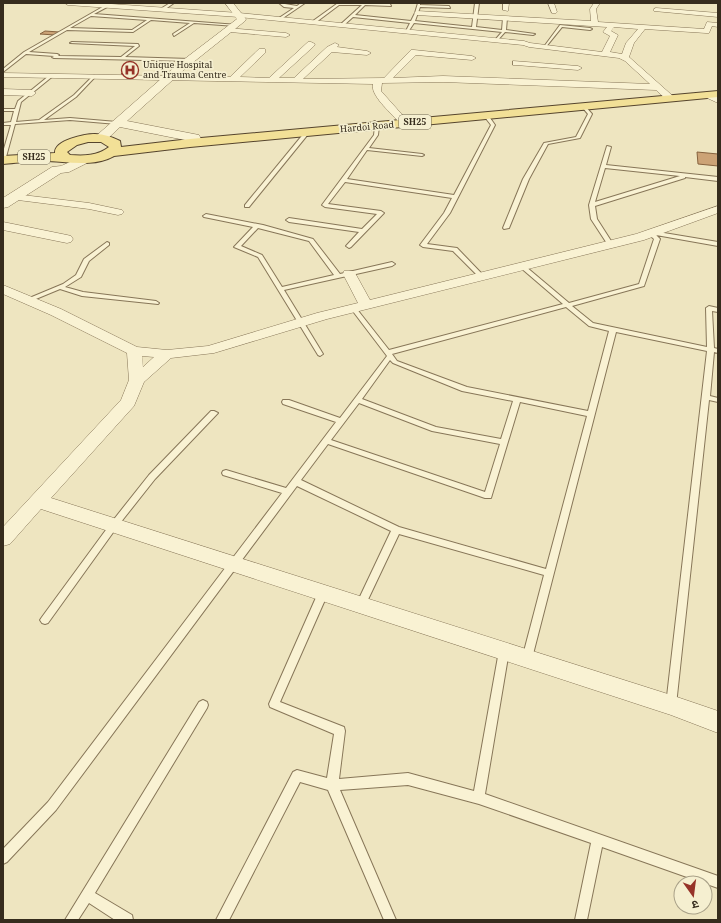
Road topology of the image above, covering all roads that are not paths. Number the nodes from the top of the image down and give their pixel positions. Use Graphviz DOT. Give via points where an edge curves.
graph roads {
  1 [pos="68,3"];
  2 [pos="172,3"];
  3 [pos="229,3"];
  4 [pos="281,3"];
  5 [pos="303,3"];
  6 [pos="551,3"];
  7 [pos="597,3"];
  8 [pos="339,4"];
  9 [pos="365,4"];
  10 [pos="390,4"];
  11 [pos="125,5"];
  12 [pos="106,6"];
  13 [pos="297,7"];
  14 [pos="418,7"];
  15 [pos="479,7"];
  16 [pos="449,8"];
  17 [pos="163,9"];
  18 [pos="656,10"];
  19 [pos="527,11"];
  20 [pos="554,12"];
  21 [pos="718,14"];
  22 [pos="90,15"];
  23 [pos="239,15"];
  24 [pos="352,16"];
  25 [pos="476,16"];
  26 [pos="505,18"];
  27 [pos="150,19"];
  28 [pos="280,19"];
  29 [pos="384,19"];
  30 [pos="530,19"];
  31 [pos="194,22"];
  32 [pos="314,22"];
  33 [pos="412,22"];
  34 [pos="613,24"];
  35 [pos="342,25"];
  36 [pos="718,25"];
  37 [pos="592,26"];
  38 [pos="644,26"];
  39 [pos="233,27"];
  40 [pos="474,28"];
  41 [pos="66,29"];
  42 [pos="408,31"];
  43 [pos="504,31"];
  44 [pos="533,34"];
  45 [pos="174,35"];
  46 [pos="483,39"];
  47 [pos="497,40"];
  48 [pos="72,43"];
  49 [pos="276,44"];
  50 [pos="311,44"];
  51 [pos="544,46"];
  52 [pos="262,50"];
  53 [pos="582,51"];
  54 [pos="25,53"];
  55 [pos="367,53"];
  56 [pos="605,54"];
  57 [pos="122,58"];
  58 [pos="472,58"];
  59 [pos="625,58"];
  60 [pos="190,60"];
  61 [pos="516,62"];
  62 [pos="578,68"];
  63 [pos="3,71"];
  64 [pos="3,75"];
  65 [pos="51,76"];
  66 [pos="94,76"];
  67 [pos="168,78"];
  68 [pos="233,79"];
  69 [pos="272,80"];
  70 [pos="297,80"];
  71 [pos="460,80"];
  72 [pos="382,81"];
  73 [pos="575,83"];
  74 [pos="3,92"];
  75 [pos="32,93"];
  76 [pos="664,94"];
  77 [pos="716,95"];
  78 [pos="584,107"];
  79 [pos="3,110"];
  80 [pos="16,110"];
  81 [pos="486,116"];
  82 [pos="401,120"];
  83 [pos="39,121"];
  84 [pos="12,123"];
  85 [pos="3,124"];
  86 [pos="117,124"];
  87 [pos="376,124"];
  88 [pos="307,132"];
  89 [pos="100,139"];
  90 [pos="196,141"];
  91 [pos="609,147"];
  92 [pos="113,148"];
  93 [pos="367,148"];
  94 [pos="65,155"];
  95 [pos="422,155"];
  96 [pos="3,158"];
  97 [pos="83,160"];
  98 [pos="603,166"];
  99 [pos="57,170"];
  100 [pos="688,175"];
  101 [pos="718,179"];
  102 [pos="344,180"];
  103 [pos="455,197"];
  104 [pos="8,201"];
  105 [pos="592,205"];
  106 [pos="247,206"];
  107 [pos="718,209"];
  108 [pos="118,212"];
  109 [pos="206,216"];
  110 [pos="289,220"];
  111 [pos="3,226"];
  112 [pos="257,226"];
  113 [pos="506,228"];
  114 [pos="364,231"];
  115 [pos="650,233"];
  116 [pos="67,239"];
  117 [pos="107,244"];
  118 [pos="610,244"];
  119 [pos="718,244"];
  120 [pos="349,246"];
  121 [pos="392,264"];
  122 [pos="523,267"];
  123 [pos="344,275"];
  124 [pos="482,277"];
  125 [pos="59,287"];
  126 [pos="3,289"];
  127 [pos="280,289"];
  128 [pos="29,300"];
  129 [pos="156,303"];
  130 [pos="567,305"];
  131 [pos="360,307"];
  132 [pos="718,310"];
  133 [pos="300,323"];
  134 [pos="613,330"];
  135 [pos="134,351"];
  136 [pos="714,351"];
  137 [pos="167,354"];
  138 [pos="320,354"];
  139 [pos="389,354"];
  140 [pos="137,380"];
  141 [pos="706,397"];
  142 [pos="517,399"];
  143 [pos="358,400"];
  144 [pos="718,400"];
  145 [pos="286,402"];
  146 [pos="214,413"];
  147 [pos="591,414"];
  148 [pos="342,421"];
  149 [pos="327,440"];
  150 [pos="504,442"];
  151 [pos="226,473"];
  152 [pos="297,482"];
  153 [pos="289,492"];
  154 [pos="38,501"];
  155 [pos="114,525"];
  156 [pos="396,530"];
  157 [pos="3,539"];
  158 [pos="235,564"];
  159 [pos="549,573"];
  160 [pos="323,593"];
  161 [pos="361,605"];
  162 [pos="44,620"];
  163 [pos="504,651"];
  164 [pos="527,659"];
  165 [pos="203,705"];
  166 [pos="671,705"];
  167 [pos="718,722"];
  168 [pos="332,785"];
  169 [pos="479,798"];
  170 [pos="598,839"];
  171 [pos="3,858"];
  172 [pos="718,882"];
  173 [pos="87,895"];
  174 [pos="71,920"];
  175 [pos="127,920"];
  176 [pos="222,920"];
  177 [pos="390,920"];
  178 [pos="581,920"];
  1 -- 12 [label="street"];
  2 -- 17 [label="lane"];
  3 -- 23 [label="street"];
  4 -- 13 [label="lane"];
  5 -- 13 [label="lane"];
  6 -- 20 [label="street"];
  7 -- 37 [label="street" via="593,9"];
  8 -- 9 [label="lane"];
  8 -- 32 [label="lane"];
  9 -- 10 [label="lane"];
  9 -- 24 [label="lane"];
  10 -- 29 [label="lane"];
  11 -- 12 [label="street"];
  11 -- 17 [label="street"];
  12 -- 22 [label="lane"];
  13 -- 28 [label="lane"];
  14 -- 16 [label="street"];
  14 -- 33 [label="lane"];
  15 -- 25 [label="lane"];
  16 -- 25 [label="street"];
  17 -- 23 [label="street"];
  18 -- 21 [label="street"];
  19 -- 30 [label="street"];
  22 -- 27 [label="lane"];
  22 -- 41 [label="lane"];
  23 -- 28 [label="street"];
  23 -- 39 [label="street" via="242,19"];
  24 -- 29 [label="lane"];
  24 -- 35 [label="lane"];
  25 -- 26 [label="street"];
  25 -- 40 [label="lane"];
  26 -- 30 [label="street"];
  26 -- 43 [label="lane"];
  27 -- 31 [label="lane"];
  27 -- 41 [label="lane" via="133,31"];
  28 -- 32 [label="street"];
  29 -- 33 [label="lane"];
  30 -- 37 [label="street"];
  31 -- 39 [label="lane"];
  31 -- 45 [label="lane"];
  32 -- 35 [label="street"];
  33 -- 40 [label="lane"];
  33 -- 42 [label="lane"];
  34 -- 37 [label="street"];
  34 -- 38 [label="street"];
  34 -- 56 [label="street" via="607,32 614,35"];
  35 -- 42 [label="street"];
  36 -- 38 [label="street" via="710,24 706,31"];
  37 -- 51 [label="lane" via="561,26"];
  38 -- 59 [label="street" via="630,43"];
  39 -- 49 [label="street" via="288,33"];
  39 -- 60 [label="street"];
  40 -- 43 [label="lane"];
  41 -- 54 [label="lane"];
  42 -- 46 [label="street"];
  43 -- 44 [label="lane"];
  43 -- 47 [label="lane"];
  46 -- 47 [label="street"];
  46 -- 58 [label="street"];
  47 -- 61 [label="street"];
  48 -- 57 [label="lane" via="138,44"];
  50 -- 69 [label="street"];
  51 -- 53 [label="street"];
  51 -- 61 [label="street"];
  52 -- 68 [label="street"];
  53 -- 56 [label="street"];
  53 -- 62 [label="street"];
  54 -- 57 [label="lane"];
  54 -- 63 [label="lane"];
  55 -- 70 [label="street" via="332,47"];
  56 -- 59 [label="street"];
  57 -- 60 [label="lane"];
  58 -- 71 [label="street"];
  58 -- 72 [label="street" via="414,52"];
  59 -- 76 [label="street"];
  60 -- 67 [label="street"];
  61 -- 62 [label="street"];
  61 -- 71 [label="street"];
  61 -- 73 [label="street"];
  62 -- 73 [label="street"];
  64 -- 65 [label="street"];
  65 -- 66 [label="street"];
  65 -- 75 [label="lane"];
  66 -- 67 [label="street"];
  66 -- 83 [label="lane" via="75,96"];
  67 -- 68 [label="street"];
  67 -- 86 [label="street"];
  68 -- 69 [label="street"];
  69 -- 70 [label="street"];
  70 -- 72 [label="street"];
  71 -- 72 [label="street"];
  72 -- 82 [label="street" via="376,88"];
  73 -- 76 [label="street"];
  74 -- 75 [label="street"];
  75 -- 80 [label="lane" via="19,102"];
  76 -- 77 [label="main road, Hardoi Road / SH25"];
  76 -- 78 [label="main road, Hardoi Road / SH25"];
  76 -- 82 [label="main road, Hardoi Road / SH25"];
  78 -- 81 [label="main road, Hardoi Road / SH25"];
  78 -- 113 [label="lane" via="590,114 578,138 546,143 526,179"];
  79 -- 80 [label="lane"];
  80 -- 84 [label="lane"];
  81 -- 87 [label="main road, Hardoi Road / SH25"];
  81 -- 103 [label="lane" via="493,125"];
  82 -- 87 [label="main road, Hardoi Road / SH25"];
  83 -- 84 [label="lane"];
  83 -- 86 [label="lane" via="70,119"];
  84 -- 85 [label="lane"];
  84 -- 96 [label="lane"];
  86 -- 89 [label="street"];
  86 -- 90 [label="street"];
  87 -- 88 [label="main road, Hardoi Road / SH25"];
  87 -- 90 [label="main road, Hardoi Road / SH25"];
  87 -- 93 [label="lane" via="376,135"];
  88 -- 90 [label="main road, Hardoi Road / SH25"];
  88 -- 106 [label="lane"];
  89 -- 92 [label="main road, SH25" via="111,141"];
  89 -- 94 [label="main road, SH25" via="82,139 66,145"];
  90 -- 92 [label="main road, Hardoi Road / SH25"];
  91 -- 98 [label="lane"];
  92 -- 97 [label="main road, SH25" via="104,156"];
  93 -- 95 [label="lane"];
  93 -- 102 [label="lane"];
  94 -- 96 [label="main road, SH25"];
  94 -- 97 [label="main road, SH25"];
  94 -- 99 [label="street" via="55,168"];
  97 -- 99 [label="street"];
  98 -- 100 [label="lane"];
  98 -- 105 [label="lane"];
  99 -- 104 [label="street"];
  100 -- 101 [label="lane"];
  100 -- 105 [label="lane"];
  102 -- 103 [label="lane"];
  102 -- 114 [label="lane" via="325,205 381,213"];
  103 -- 124 [label="lane" via="447,213 423,245 455,249"];
  104 -- 108 [label="street" via="89,206"];
  105 -- 118 [label="lane" via="594,219"];
  107 -- 115 [label="street"];
  109 -- 112 [label="lane"];
  110 -- 114 [label="lane"];
  111 -- 116 [label="street"];
  112 -- 123 [label="lane" via="311,240"];
  112 -- 127 [label="lane" via="237,247 260,256"];
  114 -- 120 [label="lane"];
  115 -- 118 [label="street"];
  115 -- 119 [label="lane"];
  115 -- 130 [label="lane" via="657,239 642,285"];
  117 -- 125 [label="lane" via="86,260 79,276"];
  118 -- 122 [label="street"];
  121 -- 123 [label="lane"];
  122 -- 124 [label="street"];
  122 -- 130 [label="lane"];
  123 -- 127 [label="lane"];
  123 -- 131 [label="street"];
  124 -- 131 [label="street"];
  125 -- 128 [label="lane"];
  125 -- 129 [label="lane" via="82,294"];
  126 -- 128 [label="street"];
  127 -- 133 [label="lane"];
  128 -- 135 [label="street"];
  130 -- 134 [label="lane" via="591,325"];
  130 -- 139 [label="lane"];
  131 -- 133 [label="street"];
  131 -- 139 [label="lane"];
  132 -- 136 [label="lane" via="709,308"];
  133 -- 137 [label="street" via="209,350"];
  133 -- 138 [label="lane"];
  134 -- 136 [label="lane"];
  134 -- 147 [label="lane"];
  135 -- 137 [label="street"];
  135 -- 140 [label="street"];
  136 -- 141 [label="lane"];
  137 -- 140 [label="street"];
  139 -- 142 [label="lane" via="395,362 465,389"];
  139 -- 143 [label="lane"];
  140 -- 154 [label="street" via="128,402"];
  141 -- 144 [label="lane"];
  141 -- 166 [label="lane"];
  142 -- 147 [label="lane"];
  142 -- 150 [label="lane"];
  143 -- 148 [label="lane"];
  143 -- 150 [label="lane" via="435,429"];
  145 -- 148 [label="lane"];
  146 -- 155 [label="lane" via="152,477"];
  147 -- 159 [label="lane"];
  148 -- 149 [label="lane"];
  149 -- 150 [label="lane" via="488,496"];
  149 -- 152 [label="lane"];
  151 -- 153 [label="lane"];
  152 -- 153 [label="lane"];
  152 -- 156 [label="lane"];
  153 -- 158 [label="lane"];
  154 -- 155 [label="street"];
  154 -- 157 [label="street"];
  155 -- 158 [label="street"];
  155 -- 162 [label="lane"];
  156 -- 159 [label="lane"];
  156 -- 161 [label="lane"];
  158 -- 160 [label="street"];
  158 -- 171 [label="lane" via="52,806"];
  159 -- 164 [label="lane"];
  160 -- 161 [label="street"];
  160 -- 168 [label="lane" via="274,704 340,731"];
  161 -- 163 [label="street"];
  163 -- 164 [label="street"];
  163 -- 169 [label="lane"];
  164 -- 166 [label="street"];
  165 -- 173 [label="lane"];
  166 -- 167 [label="street"];
  168 -- 169 [label="lane" via="408,779"];
  168 -- 176 [label="lane" via="297,776"];
  168 -- 177 [label="lane"];
  169 -- 170 [label="lane"];
  170 -- 172 [label="lane"];
  170 -- 178 [label="lane"];
  173 -- 174 [label="lane"];
  173 -- 175 [label="lane"];
}
